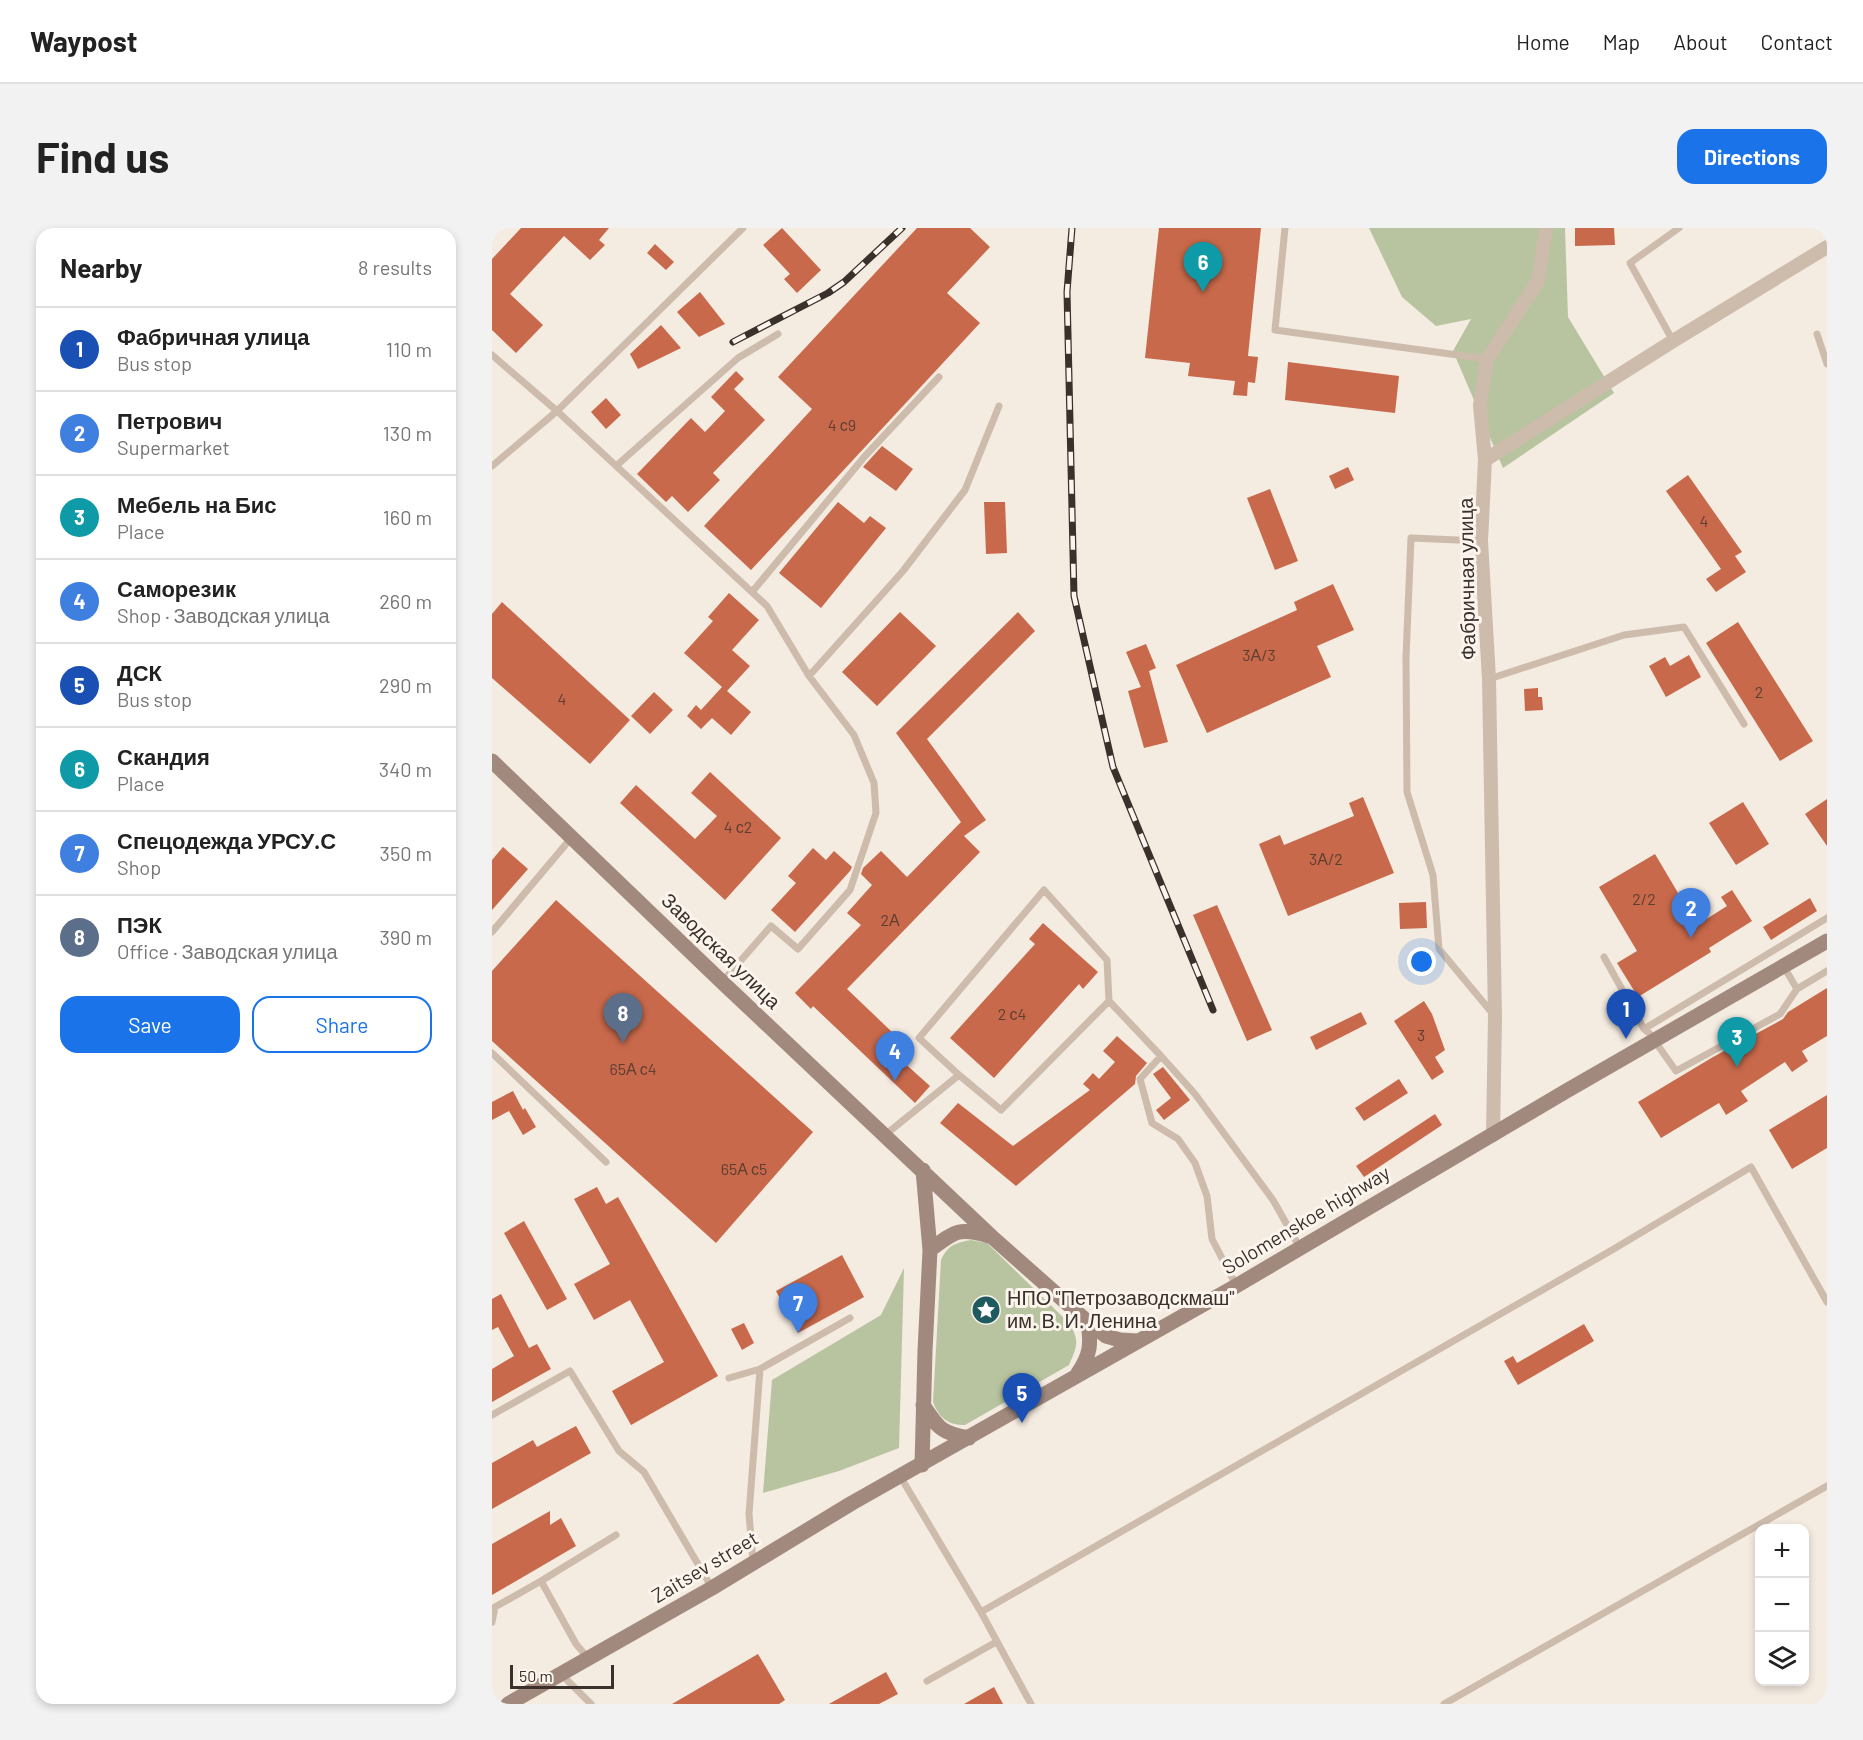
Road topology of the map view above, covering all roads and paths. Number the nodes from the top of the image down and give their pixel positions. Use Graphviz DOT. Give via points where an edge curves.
graph roads {
  1 [pos="743,228"];
  2 [pos="1285,228"];
  3 [pos="1546,228"];
  4 [pos="1679,228"];
  5 [pos="1827,247"];
  6 [pos="778,334"];
  7 [pos="1817,334"];
  8 [pos="1673,341"];
  9 [pos="492,355"];
  10 [pos="1487,359"];
  11 [pos="1827,364"];
  12 [pos="939,376"];
  13 [pos="999,406"];
  14 [pos="557,411"];
  15 [pos="1485,460"];
  16 [pos="492,466"];
  17 [pos="616,466"];
  18 [pos="1481,541"];
  19 [pos="752,592"];
  20 [pos="808,676"];
  21 [pos="1489,679"];
  22 [pos="1744,724"];
  23 [pos="492,761"];
  24 [pos="572,837"];
  25 [pos="1827,918"];
  26 [pos="492,932"];
  27 [pos="1827,941"];
  28 [pos="1604,957"];
  29 [pos="1784,967"];
  30 [pos="1827,971"];
  31 [pos="722,982"];
  32 [pos="1797,989"];
  33 [pos="1109,1001"];
  34 [pos="1495,1017"];
  35 [pos="1649,1035"];
  36 [pos="492,1053"];
  37 [pos="1161,1056"];
  38 [pos="959,1075"];
  39 [pos="885,1135"];
  40 [pos="1493,1135"];
  41 [pos="606,1162"];
  42 [pos="923,1170"];
  43 [pos="992,1237"];
  44 [pos="1300,1249"];
  45 [pos="930,1250"];
  46 [pos="1236,1286"];
  47 [pos="1827,1302"];
  48 [pos="850,1318"];
  49 [pos="1088,1322"];
  50 [pos="1138,1341"];
  51 [pos="760,1369"];
  52 [pos="1077,1375"];
  53 [pos="729,1378"];
  54 [pos="923,1405"];
  55 [pos="492,1414"];
  56 [pos="969,1438"];
  57 [pos="922,1465"];
  58 [pos="900,1476"];
  59 [pos="1827,1486"];
  60 [pos="616,1535"];
  61 [pos="753,1562"];
  62 [pos="541,1581"];
  63 [pos="712,1588"];
  64 [pos="981,1612"];
  65 [pos="492,1622"];
  66 [pos="996,1642"];
  67 [pos="588,1658"];
  68 [pos="561,1674"];
  69 [pos="927,1681"];
  70 [pos="508,1704"];
  71 [pos="591,1704"];
  72 [pos="1031,1704"];
  73 [pos="1444,1704"];
  1 -- 14 [label="lane"];
  2 -- 10 [label="lane" via="1275,330"];
  3 -- 10 [label="street" via="1539,281"];
  4 -- 8 [label="lane" via="1630,263"];
  5 -- 8 [label="street"];
  6 -- 17 [label="lane" via="738,358"];
  7 -- 11 [label="lane"];
  8 -- 15 [label="street"];
  9 -- 14 [label="lane"];
  10 -- 15 [label="street, Фабричная улица" via="1480,405"];
  12 -- 19 [label="lane" via="865,456"];
  13 -- 20 [label="lane" via="965,490 903,571"];
  14 -- 16 [label="lane"];
  14 -- 17 [label="lane"];
  15 -- 18 [label="street, Фабричная улица"];
  17 -- 19 [label="lane"];
  18 -- 21 [label="street, Фабричная улица"];
  18 -- 34 [label="lane" via="1411,538 1407,792 1433,875 1439,949"];
  19 -- 20 [label="lane" via="767,606"];
  20 -- 31 [label="lane" via="854,735 874,783 876,813 850,890 798,949 771,926"];
  21 -- 22 [label="lane" via="1624,635 1684,627"];
  21 -- 34 [label="street, Фабричная улица"];
  23 -- 24 [label="main road, Заводская улица"];
  24 -- 26 [label="lane"];
  24 -- 31 [label="main road, Заводская улица"];
  25 -- 35 [label="lane"];
  27 -- 29 [label="main road, Solomenskoe highway"];
  28 -- 35 [label="lane"];
  29 -- 32 [label="lane"];
  29 -- 35 [label="main road, Solomenskoe highway"];
  30 -- 32 [label="lane"];
  31 -- 39 [label="main road, Заводская улица"];
  32 -- 35 [label="lane" via="1780,1014 1677,1071"];
  33 -- 37 [label="lane"];
  33 -- 38 [label="lane" via="1001,1110"];
  33 -- 38 [label="lane" via="1107,960 1044,890 919,1038"];
  34 -- 40 [label="street, Фабричная улица"];
  35 -- 40 [label="main road, Solomenskoe highway"];
  36 -- 41 [label="lane"];
  37 -- 44 [label="lane" via="1195,1094 1273,1200"];
  37 -- 46 [label="lane" via="1140,1079 1152,1123 1178,1139 1195,1163 1207,1196 1212,1239"];
  38 -- 39 [label="lane"];
  39 -- 42 [label="main road, Заводская улица"];
  40 -- 44 [label="main road, Solomenskoe highway"];
  42 -- 43 [label="main road, Заводская улица"];
  42 -- 45 [label="main road"];
  43 -- 45 [label="main road" via="968,1229"];
  43 -- 49 [label="main road, Заводская улица"];
  44 -- 46 [label="main road, Solomenskoe highway"];
  45 -- 54 [label="main road"];
  46 -- 50 [label="main road, Solomenskoe highway"];
  47 -- 64 [label="lane" via="1751,1167"];
  48 -- 51 [label="lane"];
  49 -- 50 [label="main road, Заводская улица" via="1106,1336"];
  49 -- 52 [label="main road" via="1088,1359"];
  50 -- 52 [label="main road, Solomenskoe highway"];
  51 -- 53 [label="lane"];
  51 -- 61 [label="lane" via="749,1514"];
  52 -- 56 [label="main road, Solomenskoe highway"];
  54 -- 56 [label="main road" via="938,1428"];
  54 -- 57 [label="main road"];
  55 -- 63 [label="lane" via="570,1371 619,1451 644,1472"];
  56 -- 57 [label="main road, Zaitsev street"];
  57 -- 58 [label="main road, Zaitsev street"];
  58 -- 61 [label="main road, Zaitsev street"];
  58 -- 64 [label="lane"];
  59 -- 73 [label="lane"];
  60 -- 62 [label="lane"];
  61 -- 63 [label="main road, Zaitsev street"];
  62 -- 65 [label="lane" via="495,1607"];
  62 -- 67 [label="lane"];
  63 -- 67 [label="main road, Zaitsev street"];
  64 -- 66 [label="lane"];
  66 -- 69 [label="lane"];
  66 -- 72 [label="lane"];
  67 -- 68 [label="main road, Zaitsev street"];
  68 -- 70 [label="main road, Zaitsev street"];
  68 -- 71 [label="lane"];
}
